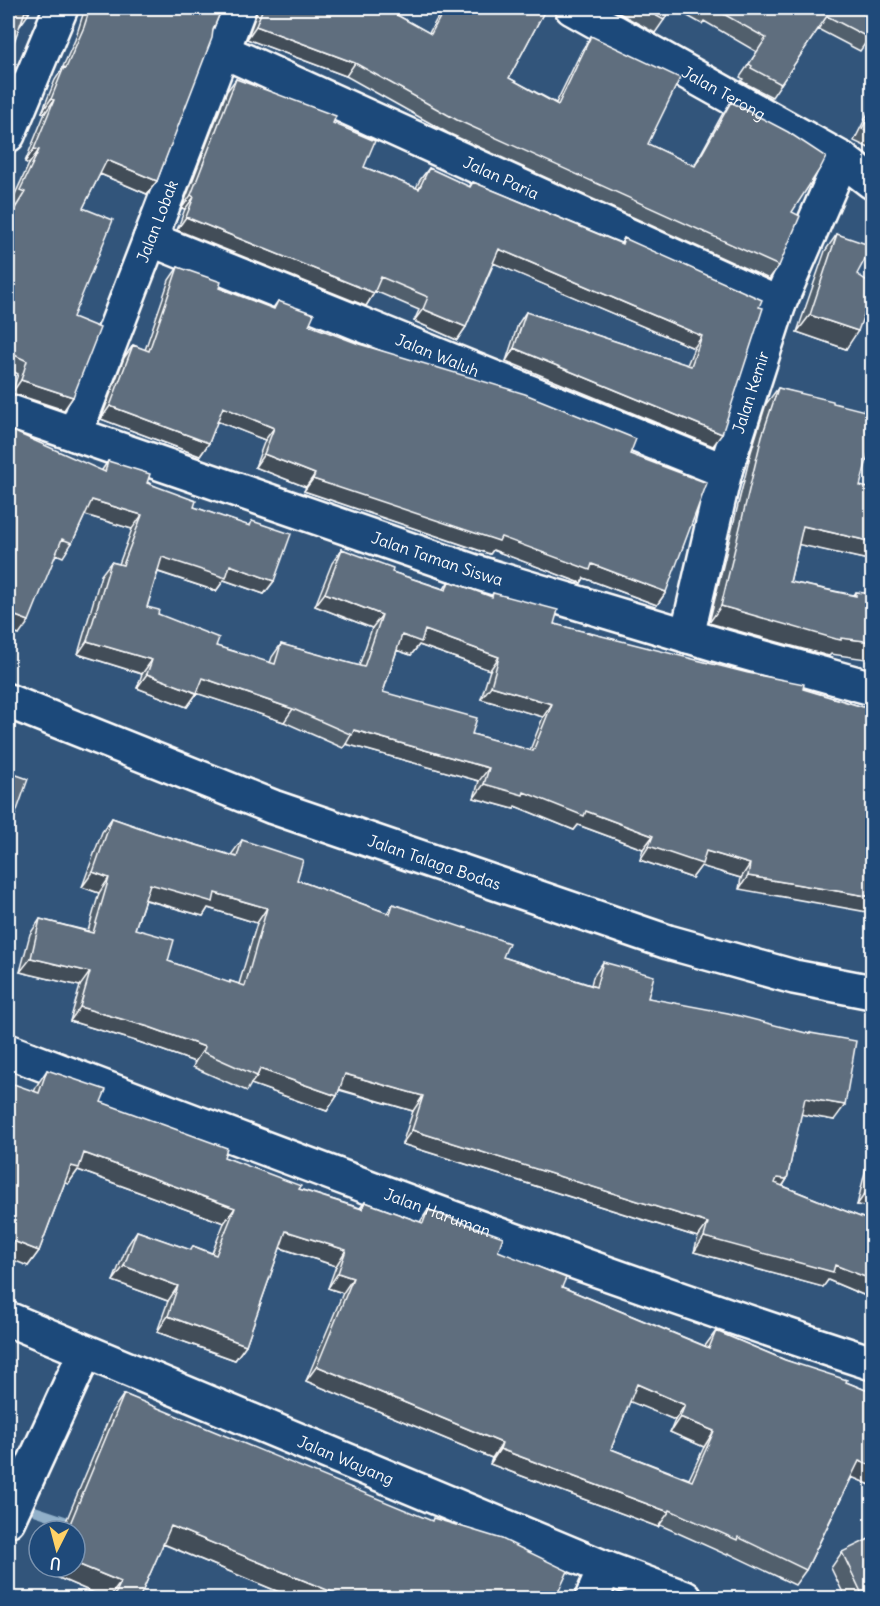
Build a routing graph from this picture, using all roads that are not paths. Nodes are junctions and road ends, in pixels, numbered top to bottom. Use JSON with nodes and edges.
{"nodes":[{"id":1,"x":61,"y":8,"type":"edge"},
{"id":2,"x":239,"y":8,"type":"edge"},
{"id":3,"x":572,"y":8,"type":"edge"},
{"id":4,"x":221,"y":50,"type":"junction"},
{"id":5,"x":8,"y":135,"type":"edge"},
{"id":6,"x":842,"y":159,"type":"junction"},
{"id":7,"x":873,"y":183,"type":"edge"},
{"id":8,"x":150,"y":239,"type":"junction"},
{"id":9,"x":779,"y":304,"type":"junction"},
{"id":10,"x":8,"y":411,"type":"edge"},
{"id":11,"x":75,"y":434,"type":"junction"},
{"id":12,"x":725,"y":471,"type":"junction"},
{"id":13,"x":687,"y":636,"type":"junction"},
{"id":14,"x":873,"y":688,"type":"edge"},
{"id":15,"x":8,"y":701,"type":"edge"},
{"id":16,"x":873,"y":992,"type":"edge"},
{"id":17,"x":8,"y":1051,"type":"edge"},
{"id":18,"x":8,"y":1319,"type":"edge"},
{"id":19,"x":85,"y":1352,"type":"junction"},
{"id":20,"x":873,"y":1363,"type":"edge"},
{"id":21,"x":8,"y":1520,"type":"edge"},
{"id":22,"x":605,"y":1568,"type":"junction"},
{"id":23,"x":592,"y":1599,"type":"edge"},
{"id":24,"x":685,"y":1599,"type":"edge"}],
"edges":[{"from":1,"to":5,"type":"street"},
{"from":2,"to":4,"type":"street","name":"Jalan Lobak"},
{"from":3,"to":6,"type":"street","name":"Jalan Terong"},
{"from":4,"to":8,"type":"street","name":"Jalan Lobak"},
{"from":4,"to":9,"type":"street","name":"Jalan Paria"},
{"from":6,"to":7,"type":"street","name":"Jalan Terong"},
{"from":6,"to":9,"type":"street","name":"Jalan Kemir"},
{"from":8,"to":11,"type":"street","name":"Jalan Lobak"},
{"from":8,"to":12,"type":"street","name":"Jalan Waluh"},
{"from":9,"to":12,"type":"street","name":"Jalan Kemir"},
{"from":10,"to":11,"type":"street","name":"Jalan Taman Siswa"},
{"from":11,"to":13,"type":"street","name":"Jalan Taman Siswa"},
{"from":12,"to":13,"type":"street","name":"Jalan Kemir"},
{"from":13,"to":14,"type":"street","name":"Jalan Taman Siswa"},
{"from":15,"to":16,"type":"street","name":"Jalan Talaga Bodas"},
{"from":17,"to":20,"type":"street","name":"Jalan Haruman"},
{"from":18,"to":19,"type":"street","name":"Jalan Wayang"},
{"from":19,"to":21,"type":"street"},
{"from":19,"to":22,"type":"street","name":"Jalan Wayang"},
{"from":22,"to":23,"type":"street"},
{"from":22,"to":24,"type":"street","name":"Jalan Wayang"}]}
